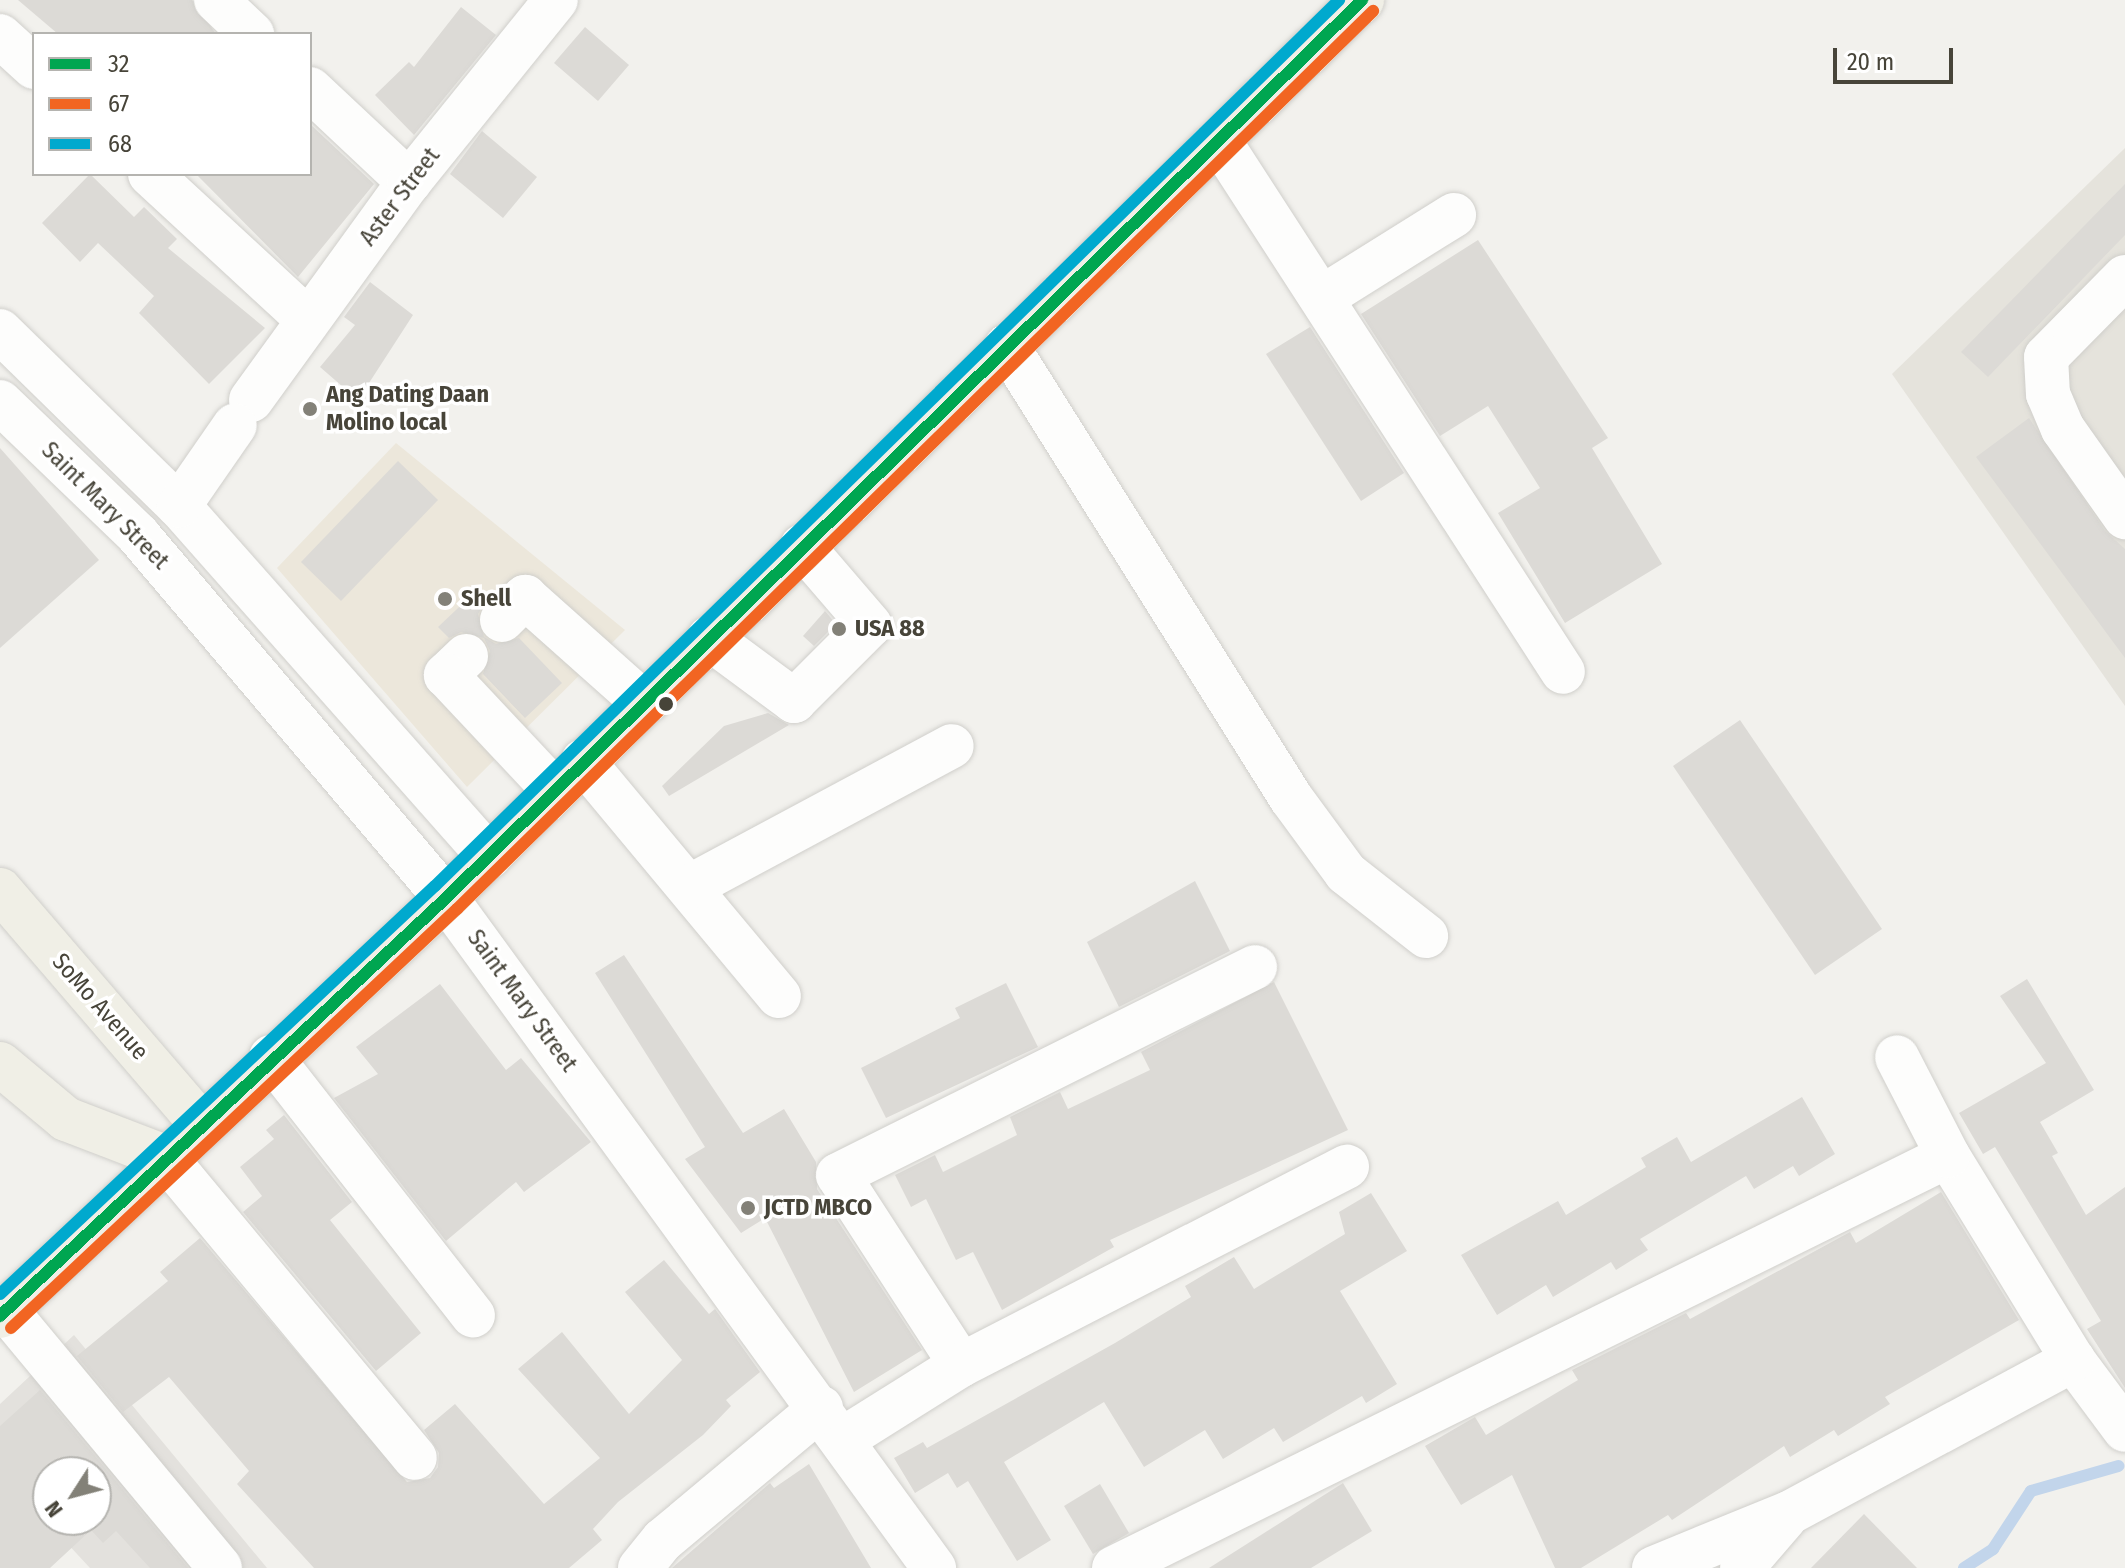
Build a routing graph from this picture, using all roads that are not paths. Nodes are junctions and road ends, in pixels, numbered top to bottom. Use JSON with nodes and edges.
{"nodes":[{"id":1,"x":216,"y":0,"type":"edge"},
{"id":2,"x":1362,"y":0,"type":"edge"},
{"id":3,"x":540,"y":5,"type":"edge"},
{"id":4,"x":250,"y":32,"type":"edge"},
{"id":5,"x":0,"y":36,"type":"edge"},
{"id":6,"x":32,"y":65,"type":"edge"},
{"id":7,"x":312,"y":91,"type":"edge"},
{"id":8,"x":1220,"y":142,"type":"junction"},
{"id":9,"x":152,"y":176,"type":"edge"},
{"id":10,"x":409,"y":182,"type":"junction"},
{"id":11,"x":1454,"y":215,"type":"dead end"},
{"id":12,"x":2125,"y":277,"type":"edge"},
{"id":13,"x":1326,"y":295,"type":"junction"},
{"id":14,"x":308,"y":320,"type":"junction"},
{"id":15,"x":0,"y":331,"type":"edge"},
{"id":16,"x":1007,"y":346,"type":"junction"},
{"id":17,"x":0,"y":402,"type":"edge"},
{"id":18,"x":179,"y":506,"type":"junction"},
{"id":19,"x":2125,"y":516,"type":"edge"},
{"id":20,"x":802,"y":546,"type":"junction"},
{"id":21,"x":502,"y":620,"type":"dead end"},
{"id":22,"x":709,"y":638,"type":"junction"},
{"id":23,"x":466,"y":656,"type":"dead end"},
{"id":24,"x":1563,"y":672,"type":"dead end"},
{"id":25,"x":643,"y":702,"type":"junction"},
{"id":26,"x":952,"y":746,"type":"dead end"},
{"id":27,"x":569,"y":776,"type":"junction"},
{"id":28,"x":489,"y":857,"type":"junction"},
{"id":29,"x":689,"y":887,"type":"junction"},
{"id":30,"x":0,"y":890,"type":"edge"},
{"id":31,"x":446,"y":898,"type":"junction"},
{"id":32,"x":1426,"y":936,"type":"dead end"},
{"id":33,"x":1255,"y":967,"type":"dead end"},
{"id":34,"x":779,"y":996,"type":"dead end"},
{"id":35,"x":271,"y":1057,"type":"junction"},
{"id":36,"x":1897,"y":1057,"type":"dead end"},
{"id":37,"x":0,"y":1064,"type":"edge"},
{"id":38,"x":201,"y":1124,"type":"junction"},
{"id":39,"x":1948,"y":1156,"type":"junction"},
{"id":40,"x":165,"y":1157,"type":"junction"},
{"id":41,"x":1347,"y":1167,"type":"dead end"},
{"id":42,"x":3,"y":1313,"type":"edge"},
{"id":43,"x":473,"y":1316,"type":"dead end"},
{"id":44,"x":2073,"y":1360,"type":"junction"},
{"id":45,"x":961,"y":1365,"type":"junction"},
{"id":46,"x":832,"y":1423,"type":"junction"},
{"id":47,"x":2125,"y":1430,"type":"edge"},
{"id":48,"x":415,"y":1458,"type":"dead end"},
{"id":49,"x":1789,"y":1513,"type":"junction"},
{"id":50,"x":220,"y":1568,"type":"edge"},
{"id":51,"x":640,"y":1568,"type":"edge"},
{"id":52,"x":934,"y":1568,"type":"edge"},
{"id":53,"x":1114,"y":1568,"type":"edge"},
{"id":54,"x":1654,"y":1568,"type":"edge"},
{"id":55,"x":1742,"y":1568,"type":"edge"}],
"edges":[{"from":1,"to":4,"type":"street"},
{"from":2,"to":8,"type":"main road"},
{"from":3,"to":10,"type":"street","name":"Aster Street"},
{"from":5,"to":6,"type":"street"},
{"from":7,"to":10,"type":"street"},
{"from":8,"to":13,"type":"street"},
{"from":8,"to":16,"type":"main road"},
{"from":9,"to":14,"type":"street"},
{"from":10,"to":14,"type":"street","name":"Aster Street"},
{"from":11,"to":13,"type":"street"},
{"from":12,"to":19,"type":"street"},
{"from":13,"to":24,"type":"street"},
{"from":14,"to":18,"type":"street","name":"Aster Street"},
{"from":15,"to":18,"type":"street","name":"Saint Mary Street"},
{"from":16,"to":20,"type":"main road"},
{"from":16,"to":32,"type":"street"},
{"from":17,"to":31,"type":"street","name":"Saint Mary Street"},
{"from":18,"to":28,"type":"street","name":"Saint Mary Street"},
{"from":20,"to":22,"type":"main road"},
{"from":20,"to":22,"type":"street"},
{"from":21,"to":25,"type":"street"},
{"from":22,"to":25,"type":"main road"},
{"from":23,"to":27,"type":"street"},
{"from":25,"to":27,"type":"main road"},
{"from":26,"to":29,"type":"street"},
{"from":27,"to":28,"type":"main road"},
{"from":27,"to":29,"type":"street"},
{"from":28,"to":31,"type":"main road"},
{"from":29,"to":34,"type":"street"},
{"from":30,"to":38,"type":"main road","name":"SoMo Avenue"},
{"from":31,"to":35,"type":"main road"},
{"from":31,"to":46,"type":"street","name":"Saint Mary Street"},
{"from":33,"to":45,"type":"street"},
{"from":35,"to":38,"type":"main road"},
{"from":35,"to":43,"type":"street"},
{"from":36,"to":39,"type":"street"},
{"from":37,"to":40,"type":"main road"},
{"from":38,"to":40,"type":"main road"},
{"from":39,"to":44,"type":"street"},
{"from":39,"to":53,"type":"street"},
{"from":40,"to":42,"type":"main road"},
{"from":40,"to":48,"type":"street"},
{"from":41,"to":45,"type":"street"},
{"from":42,"to":50,"type":"street"},
{"from":44,"to":47,"type":"street"},
{"from":44,"to":49,"type":"street"},
{"from":45,"to":46,"type":"street"},
{"from":46,"to":51,"type":"street"},
{"from":46,"to":52,"type":"street","name":"Saint Mary Street"},
{"from":49,"to":54,"type":"street"},
{"from":49,"to":55,"type":"street"}]}
